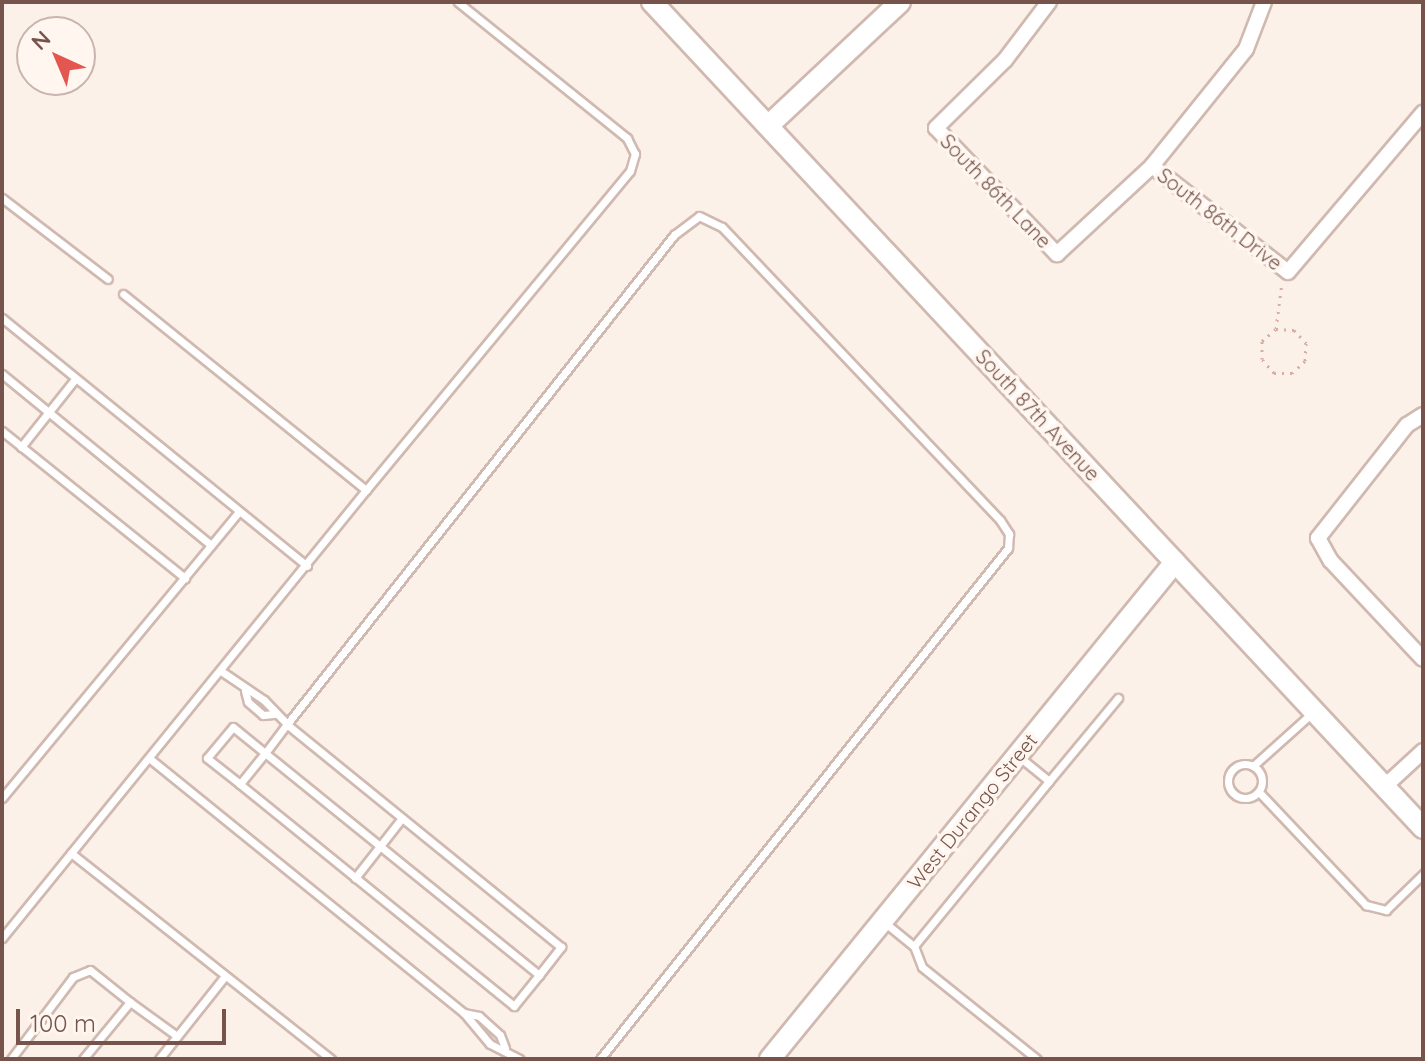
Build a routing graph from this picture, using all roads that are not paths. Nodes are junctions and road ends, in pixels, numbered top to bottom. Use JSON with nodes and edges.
{"nodes":[{"id":1,"x":458,"y":2,"type":"edge"},
{"id":2,"x":652,"y":2,"type":"edge"},
{"id":3,"x":900,"y":2,"type":"edge"},
{"id":4,"x":1049,"y":2,"type":"edge"},
{"id":5,"x":1264,"y":2,"type":"edge"},
{"id":6,"x":1423,"y":113,"type":"edge"},
{"id":7,"x":768,"y":126,"type":"junction"},
{"id":8,"x":1152,"y":166,"type":"junction"},
{"id":9,"x":2,"y":198,"type":"edge"},
{"id":10,"x":108,"y":279,"type":"dead end"},
{"id":11,"x":123,"y":294,"type":"dead end"},
{"id":12,"x":2,"y":318,"type":"edge"},
{"id":13,"x":2,"y":374,"type":"edge"},
{"id":14,"x":75,"y":379,"type":"junction"},
{"id":15,"x":48,"y":412,"type":"junction"},
{"id":16,"x":1423,"y":415,"type":"edge"},
{"id":17,"x":2,"y":431,"type":"edge"},
{"id":18,"x":21,"y":447,"type":"junction"},
{"id":19,"x":366,"y":490,"type":"junction"},
{"id":20,"x":239,"y":512,"type":"junction"},
{"id":21,"x":211,"y":545,"type":"junction"},
{"id":22,"x":1175,"y":562,"type":"junction"},
{"id":23,"x":307,"y":566,"type":"junction"},
{"id":24,"x":185,"y":578,"type":"junction"},
{"id":25,"x":1423,"y":659,"type":"edge"},
{"id":26,"x":221,"y":671,"type":"junction"},
{"id":27,"x":1118,"y":698,"type":"dead end"},
{"id":28,"x":1313,"y":711,"type":"junction"},
{"id":29,"x":287,"y":724,"type":"junction"},
{"id":30,"x":1423,"y":751,"type":"edge"},
{"id":31,"x":265,"y":753,"type":"junction"},
{"id":32,"x":1017,"y":755,"type":"junction"},
{"id":33,"x":149,"y":758,"type":"junction"},
{"id":34,"x":1253,"y":766,"type":"junction"},
{"id":35,"x":1049,"y":781,"type":"junction"},
{"id":36,"x":240,"y":784,"type":"junction"},
{"id":37,"x":1384,"y":787,"type":"junction"},
{"id":38,"x":1259,"y":792,"type":"junction"},
{"id":39,"x":2,"y":798,"type":"edge"},
{"id":40,"x":402,"y":818,"type":"junction"},
{"id":41,"x":1423,"y":828,"type":"edge"},
{"id":42,"x":380,"y":846,"type":"junction"},
{"id":43,"x":71,"y":853,"type":"junction"},
{"id":44,"x":1423,"y":874,"type":"edge"},
{"id":45,"x":355,"y":878,"type":"junction"},
{"id":46,"x":883,"y":921,"type":"junction"},
{"id":47,"x":2,"y":938,"type":"edge"},
{"id":48,"x":914,"y":946,"type":"junction"},
{"id":49,"x":539,"y":975,"type":"junction"},
{"id":50,"x":225,"y":976,"type":"junction"},
{"id":51,"x":130,"y":1002,"type":"junction"},
{"id":52,"x":464,"y":1013,"type":"junction"},
{"id":53,"x":177,"y":1036,"type":"junction"},
{"id":54,"x":505,"y":1048,"type":"junction"},
{"id":55,"x":11,"y":1059,"type":"edge"},
{"id":56,"x":83,"y":1059,"type":"edge"},
{"id":57,"x":159,"y":1059,"type":"edge"},
{"id":58,"x":331,"y":1059,"type":"edge"},
{"id":59,"x":519,"y":1059,"type":"edge"},
{"id":60,"x":600,"y":1059,"type":"edge"},
{"id":61,"x":770,"y":1059,"type":"edge"},
{"id":62,"x":1037,"y":1059,"type":"edge"}],
"edges":[{"from":1,"to":19,"type":"lane"},
{"from":2,"to":7,"type":"street","name":"South 87th Avenue"},
{"from":3,"to":7,"type":"street"},
{"from":4,"to":8,"type":"street","name":"South 86th Lane"},
{"from":5,"to":8,"type":"street"},
{"from":6,"to":8,"type":"street","name":"South 86th Drive"},
{"from":7,"to":22,"type":"street","name":"South 87th Avenue"},
{"from":9,"to":10,"type":"lane"},
{"from":11,"to":19,"type":"lane"},
{"from":12,"to":14,"type":"lane"},
{"from":13,"to":15,"type":"lane"},
{"from":14,"to":15,"type":"lane"},
{"from":14,"to":20,"type":"lane"},
{"from":15,"to":18,"type":"lane"},
{"from":15,"to":21,"type":"lane"},
{"from":16,"to":25,"type":"street"},
{"from":17,"to":18,"type":"lane"},
{"from":18,"to":24,"type":"lane"},
{"from":19,"to":23,"type":"lane"},
{"from":20,"to":21,"type":"lane"},
{"from":20,"to":23,"type":"lane"},
{"from":21,"to":24,"type":"lane"},
{"from":22,"to":28,"type":"street","name":"South 87th Avenue"},
{"from":22,"to":32,"type":"street","name":"West Durango Street"},
{"from":23,"to":26,"type":"lane"},
{"from":24,"to":39,"type":"lane"},
{"from":26,"to":29,"type":"lane"},
{"from":26,"to":33,"type":"lane"},
{"from":27,"to":35,"type":"lane"},
{"from":28,"to":34,"type":"lane"},
{"from":28,"to":37,"type":"street","name":"South 87th Avenue"},
{"from":29,"to":31,"type":"lane"},
{"from":29,"to":40,"type":"lane"},
{"from":29,"to":60,"type":"lane"},
{"from":30,"to":37,"type":"street"},
{"from":31,"to":36,"type":"lane"},
{"from":31,"to":36,"type":"lane"},
{"from":31,"to":42,"type":"lane"},
{"from":32,"to":35,"type":"lane"},
{"from":32,"to":46,"type":"street","name":"West Durango Street"},
{"from":33,"to":43,"type":"lane"},
{"from":33,"to":52,"type":"lane"},
{"from":34,"to":38,"type":"lane"},
{"from":34,"to":38,"type":"lane"},
{"from":35,"to":48,"type":"lane"},
{"from":36,"to":45,"type":"lane"},
{"from":37,"to":41,"type":"street","name":"South 87th Avenue"},
{"from":38,"to":44,"type":"lane"},
{"from":40,"to":42,"type":"lane"},
{"from":40,"to":49,"type":"lane"},
{"from":42,"to":45,"type":"lane"},
{"from":42,"to":49,"type":"lane"},
{"from":43,"to":47,"type":"lane"},
{"from":43,"to":50,"type":"lane"},
{"from":45,"to":49,"type":"lane"},
{"from":46,"to":48,"type":"lane"},
{"from":46,"to":61,"type":"street","name":"West Durango Street"},
{"from":48,"to":62,"type":"lane"},
{"from":50,"to":53,"type":"lane"},
{"from":50,"to":58,"type":"lane"},
{"from":51,"to":53,"type":"lane"},
{"from":51,"to":55,"type":"lane"},
{"from":51,"to":56,"type":"lane"},
{"from":52,"to":54,"type":"lane"},
{"from":52,"to":54,"type":"lane"},
{"from":53,"to":57,"type":"lane"},
{"from":54,"to":59,"type":"lane"}]}
